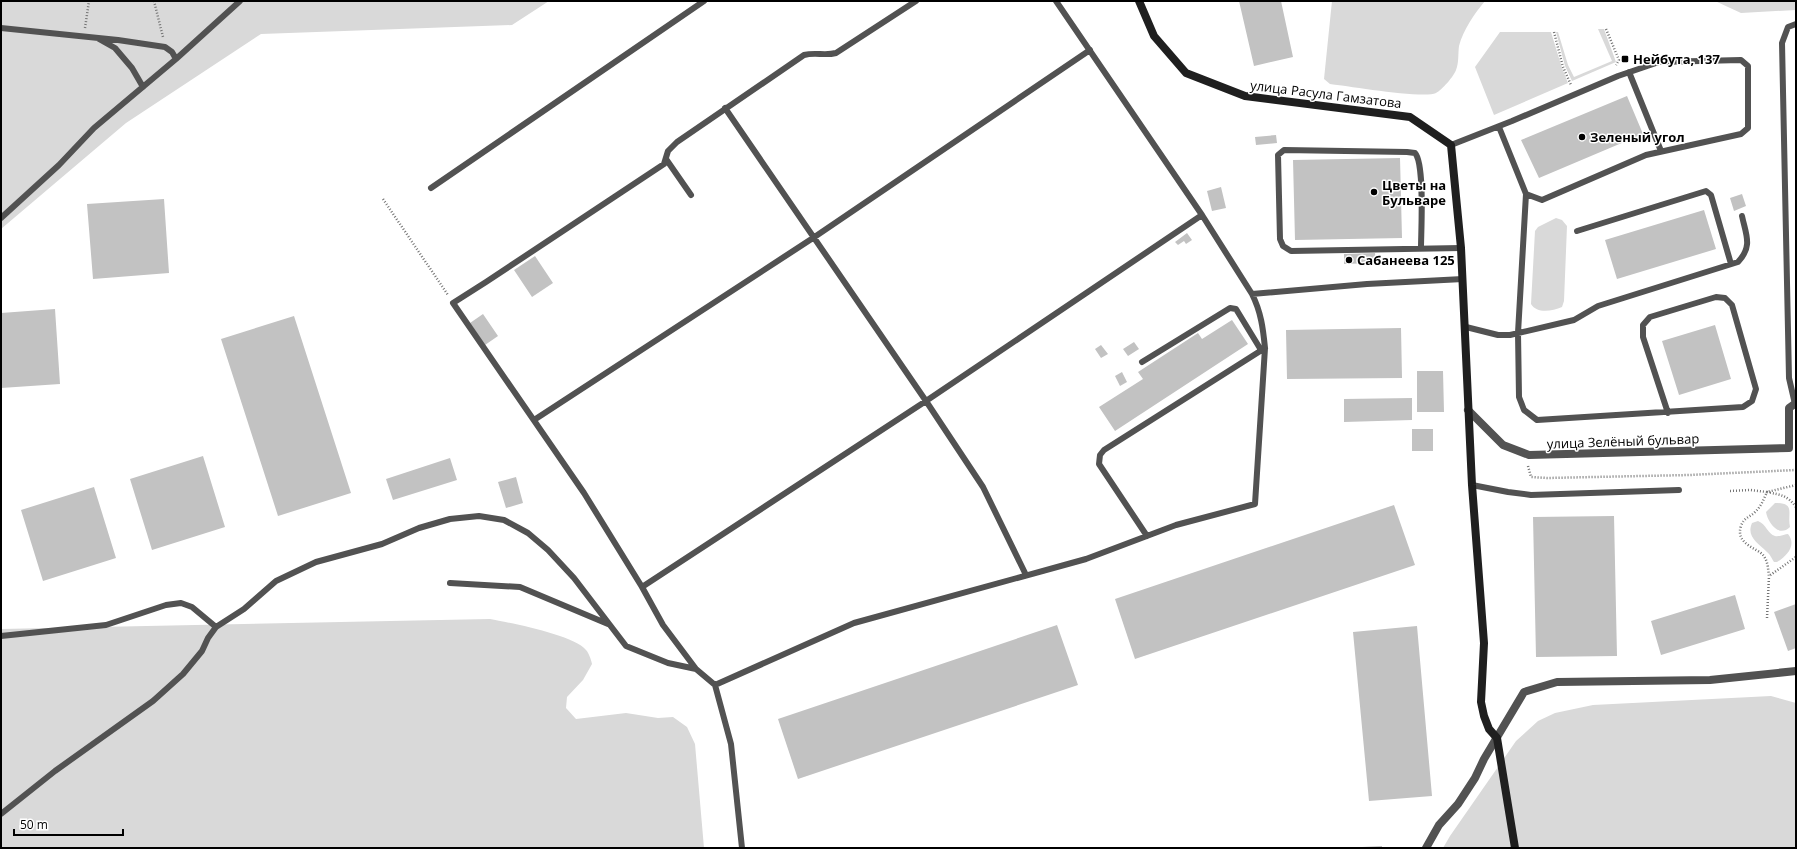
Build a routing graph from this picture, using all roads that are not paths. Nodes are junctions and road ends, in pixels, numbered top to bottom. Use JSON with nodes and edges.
{"nodes":[{"id":1,"x":240,"y":1,"type":"edge"},
{"id":2,"x":704,"y":1,"type":"edge"},
{"id":3,"x":916,"y":1,"type":"edge"},
{"id":4,"x":1056,"y":1,"type":"edge"},
{"id":5,"x":1139,"y":1,"type":"edge"},
{"id":6,"x":1796,"y":24,"type":"edge"},
{"id":7,"x":1,"y":28,"type":"edge"},
{"id":8,"x":98,"y":38,"type":"junction"},
{"id":9,"x":1090,"y":50,"type":"junction"},
{"id":10,"x":176,"y":59,"type":"junction"},
{"id":11,"x":1629,"y":72,"type":"junction"},
{"id":12,"x":143,"y":88,"type":"junction"},
{"id":13,"x":725,"y":108,"type":"junction"},
{"id":14,"x":1498,"y":127,"type":"junction"},
{"id":15,"x":1451,"y":145,"type":"junction"},
{"id":16,"x":1662,"y":151,"type":"junction"},
{"id":17,"x":666,"y":159,"type":"junction"},
{"id":18,"x":431,"y":188,"type":"dead end"},
{"id":19,"x":1526,"y":194,"type":"junction"},
{"id":20,"x":691,"y":195,"type":"dead end"},
{"id":21,"x":1202,"y":215,"type":"junction"},
{"id":22,"x":1742,"y":216,"type":"dead end"},
{"id":23,"x":1,"y":218,"type":"edge"},
{"id":24,"x":1577,"y":231,"type":"dead end"},
{"id":25,"x":813,"y":238,"type":"junction"},
{"id":26,"x":1421,"y":248,"type":"junction"},
{"id":27,"x":1461,"y":248,"type":"junction"},
{"id":28,"x":1731,"y":264,"type":"junction"},
{"id":29,"x":1463,"y":279,"type":"junction"},
{"id":30,"x":1252,"y":294,"type":"junction"},
{"id":31,"x":1466,"y":327,"type":"junction"},
{"id":32,"x":1518,"y":333,"type":"junction"},
{"id":33,"x":1263,"y":349,"type":"junction"},
{"id":34,"x":1142,"y":362,"type":"dead end"},
{"id":35,"x":926,"y":401,"type":"junction"},
{"id":36,"x":1795,"y":404,"type":"edge"},
{"id":37,"x":1468,"y":410,"type":"junction"},
{"id":38,"x":1668,"y":412,"type":"junction"},
{"id":39,"x":534,"y":420,"type":"junction"},
{"id":40,"x":1793,"y":448,"type":"edge"},
{"id":41,"x":1472,"y":485,"type":"junction"},
{"id":42,"x":1679,"y":490,"type":"dead end"},
{"id":43,"x":1148,"y":536,"type":"junction"},
{"id":44,"x":1026,"y":575,"type":"junction"},
{"id":45,"x":450,"y":583,"type":"dead end"},
{"id":46,"x":642,"y":587,"type":"junction"},
{"id":47,"x":609,"y":624,"type":"junction"},
{"id":48,"x":216,"y":626,"type":"junction"},
{"id":49,"x":1,"y":636,"type":"edge"},
{"id":50,"x":696,"y":669,"type":"junction"},
{"id":51,"x":1796,"y":671,"type":"edge"},
{"id":52,"x":714,"y":685,"type":"junction"},
{"id":53,"x":1497,"y":738,"type":"junction"},
{"id":54,"x":1,"y":814,"type":"edge"},
{"id":55,"x":742,"y":848,"type":"edge"},
{"id":56,"x":1426,"y":848,"type":"edge"},
{"id":57,"x":1515,"y":848,"type":"edge"}],
"edges":[{"from":1,"to":10,"type":"lane"},
{"from":2,"to":18,"type":"lane"},
{"from":3,"to":13,"type":"lane"},
{"from":4,"to":9,"type":"lane"},
{"from":5,"to":15,"type":"main road","name":"улица Расула Гамзатова"},
{"from":6,"to":36,"type":"lane"},
{"from":7,"to":8,"type":"lane"},
{"from":8,"to":10,"type":"lane"},
{"from":8,"to":12,"type":"lane"},
{"from":9,"to":21,"type":"lane"},
{"from":9,"to":25,"type":"lane"},
{"from":10,"to":12,"type":"lane"},
{"from":11,"to":14,"type":"lane"},
{"from":11,"to":16,"type":"lane"},
{"from":11,"to":16,"type":"lane"},
{"from":12,"to":23,"type":"lane"},
{"from":13,"to":17,"type":"lane"},
{"from":13,"to":25,"type":"lane"},
{"from":14,"to":15,"type":"lane"},
{"from":14,"to":19,"type":"lane"},
{"from":15,"to":27,"type":"main road"},
{"from":16,"to":19,"type":"lane"},
{"from":17,"to":20,"type":"lane"},
{"from":17,"to":39,"type":"lane"},
{"from":19,"to":32,"type":"lane"},
{"from":21,"to":30,"type":"lane"},
{"from":21,"to":35,"type":"lane"},
{"from":22,"to":28,"type":"lane"},
{"from":24,"to":28,"type":"lane"},
{"from":25,"to":35,"type":"lane"},
{"from":25,"to":39,"type":"lane"},
{"from":26,"to":26,"type":"lane"},
{"from":26,"to":27,"type":"lane"},
{"from":27,"to":29,"type":"main road"},
{"from":28,"to":32,"type":"lane"},
{"from":29,"to":30,"type":"lane"},
{"from":29,"to":31,"type":"main road"},
{"from":30,"to":33,"type":"lane"},
{"from":31,"to":32,"type":"lane"},
{"from":31,"to":37,"type":"main road"},
{"from":32,"to":38,"type":"lane"},
{"from":33,"to":34,"type":"lane"},
{"from":33,"to":43,"type":"lane"},
{"from":33,"to":43,"type":"lane"},
{"from":35,"to":44,"type":"lane"},
{"from":35,"to":46,"type":"lane"},
{"from":36,"to":40,"type":"street"},
{"from":37,"to":40,"type":"street","name":"улица Зелёный бульвар"},
{"from":37,"to":41,"type":"main road"},
{"from":38,"to":38,"type":"lane"},
{"from":39,"to":46,"type":"lane"},
{"from":41,"to":42,"type":"lane"},
{"from":41,"to":53,"type":"main road"},
{"from":43,"to":44,"type":"lane"},
{"from":44,"to":52,"type":"lane"},
{"from":45,"to":47,"type":"lane"},
{"from":46,"to":50,"type":"lane"},
{"from":47,"to":48,"type":"lane"},
{"from":47,"to":50,"type":"lane"},
{"from":48,"to":49,"type":"lane"},
{"from":48,"to":54,"type":"lane"},
{"from":50,"to":52,"type":"lane"},
{"from":51,"to":53,"type":"street"},
{"from":52,"to":55,"type":"lane"},
{"from":53,"to":56,"type":"street"},
{"from":53,"to":57,"type":"main road"}]}
